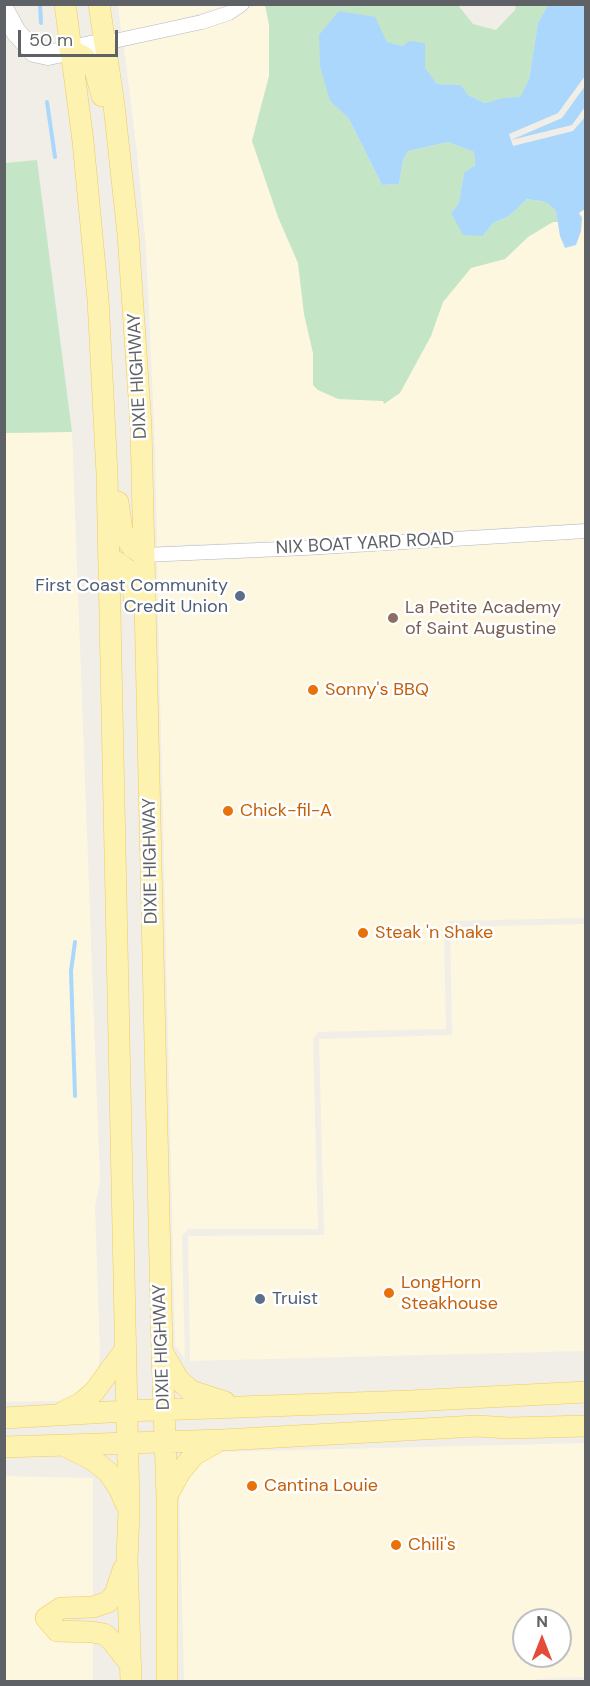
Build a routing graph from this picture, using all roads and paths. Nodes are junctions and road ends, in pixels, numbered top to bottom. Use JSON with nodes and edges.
{"nodes":[{"id":1,"x":65,"y":4,"type":"edge"},
{"id":2,"x":99,"y":4,"type":"edge"},
{"id":3,"x":242,"y":4,"type":"edge"},
{"id":4,"x":4,"y":10,"type":"edge"},
{"id":5,"x":105,"y":43,"type":"junction"},
{"id":6,"x":70,"y":50,"type":"junction"},
{"id":7,"x":101,"y":345,"type":"junction"},
{"id":8,"x":142,"y":466,"type":"junction"},
{"id":9,"x":585,"y":531,"type":"edge"},
{"id":10,"x":144,"y":555,"type":"junction"},
{"id":11,"x":117,"y":562,"type":"junction"},
{"id":12,"x":108,"y":593,"type":"junction"},
{"id":13,"x":150,"y":825,"type":"junction"},
{"id":14,"x":125,"y":1350,"type":"junction"},
{"id":15,"x":162,"y":1350,"type":"junction"},
{"id":16,"x":585,"y":1392,"type":"edge"},
{"id":17,"x":560,"y":1393,"type":"junction"},
{"id":18,"x":243,"y":1407,"type":"junction"},
{"id":19,"x":164,"y":1410,"type":"junction"},
{"id":20,"x":126,"y":1411,"type":"junction"},
{"id":21,"x":50,"y":1415,"type":"junction"},
{"id":22,"x":4,"y":1418,"type":"edge"},
{"id":23,"x":477,"y":1426,"type":"junction"},
{"id":24,"x":585,"y":1426,"type":"edge"},
{"id":25,"x":223,"y":1440,"type":"junction"},
{"id":26,"x":165,"y":1441,"type":"junction"},
{"id":27,"x":127,"y":1442,"type":"junction"},
{"id":28,"x":64,"y":1445,"type":"junction"},
{"id":29,"x":4,"y":1447,"type":"edge"},
{"id":30,"x":167,"y":1497,"type":"junction"},
{"id":31,"x":129,"y":1510,"type":"junction"},
{"id":32,"x":127,"y":1560,"type":"junction"},
{"id":33,"x":131,"y":1673,"type":"edge"},
{"id":34,"x":166,"y":1682,"type":"edge"}],
"edges":[{"from":1,"to":6,"type":"main road","name":"DIXIE HIGHWAY"},
{"from":2,"to":5,"type":"main road","name":"DIXIE HIGHWAY"},
{"from":3,"to":5,"type":"street"},
{"from":4,"to":6,"type":"street"},
{"from":5,"to":6,"type":"street"},
{"from":5,"to":8,"type":"main road","name":"DIXIE HIGHWAY"},
{"from":6,"to":7,"type":"main road","name":"DIXIE HIGHWAY"},
{"from":6,"to":8,"type":"main road"},
{"from":7,"to":10,"type":"main road"},
{"from":7,"to":12,"type":"main road","name":"DIXIE HIGHWAY"},
{"from":8,"to":10,"type":"main road","name":"DIXIE HIGHWAY"},
{"from":9,"to":10,"type":"street","name":"NIX BOAT YARD ROAD"},
{"from":10,"to":11,"type":"main road"},
{"from":10,"to":13,"type":"main road","name":"DIXIE HIGHWAY"},
{"from":11,"to":12,"type":"main road"},
{"from":11,"to":13,"type":"main road"},
{"from":12,"to":14,"type":"main road","name":"DIXIE HIGHWAY"},
{"from":13,"to":15,"type":"main road","name":"DIXIE HIGHWAY"},
{"from":14,"to":20,"type":"main road","name":"DIXIE HIGHWAY"},
{"from":14,"to":21,"type":"main road"},
{"from":15,"to":18,"type":"main road"},
{"from":15,"to":19,"type":"main road","name":"DIXIE HIGHWAY"},
{"from":16,"to":17,"type":"main road"},
{"from":17,"to":18,"type":"main road"},
{"from":17,"to":23,"type":"main road"},
{"from":18,"to":19,"type":"main road"},
{"from":19,"to":20,"type":"main road"},
{"from":19,"to":26,"type":"main road","name":"DIXIE HIGHWAY"},
{"from":20,"to":21,"type":"main road"},
{"from":20,"to":27,"type":"main road","name":"DIXIE HIGHWAY"},
{"from":21,"to":22,"type":"main road"},
{"from":23,"to":24,"type":"main road"},
{"from":23,"to":25,"type":"main road"},
{"from":25,"to":26,"type":"main road"},
{"from":25,"to":30,"type":"main road"},
{"from":26,"to":27,"type":"main road"},
{"from":26,"to":30,"type":"main road","name":"DIXIE HIGHWAY"},
{"from":27,"to":28,"type":"main road"},
{"from":27,"to":31,"type":"main road","name":"DIXIE HIGHWAY"},
{"from":28,"to":29,"type":"main road"},
{"from":28,"to":31,"type":"main road"},
{"from":30,"to":34,"type":"main road","name":"DIXIE HIGHWAY"},
{"from":31,"to":32,"type":"main road","name":"DIXIE HIGHWAY"},
{"from":32,"to":33,"type":"main road","name":"DIXIE HIGHWAY"},
{"from":32,"to":33,"type":"main road"}]}
